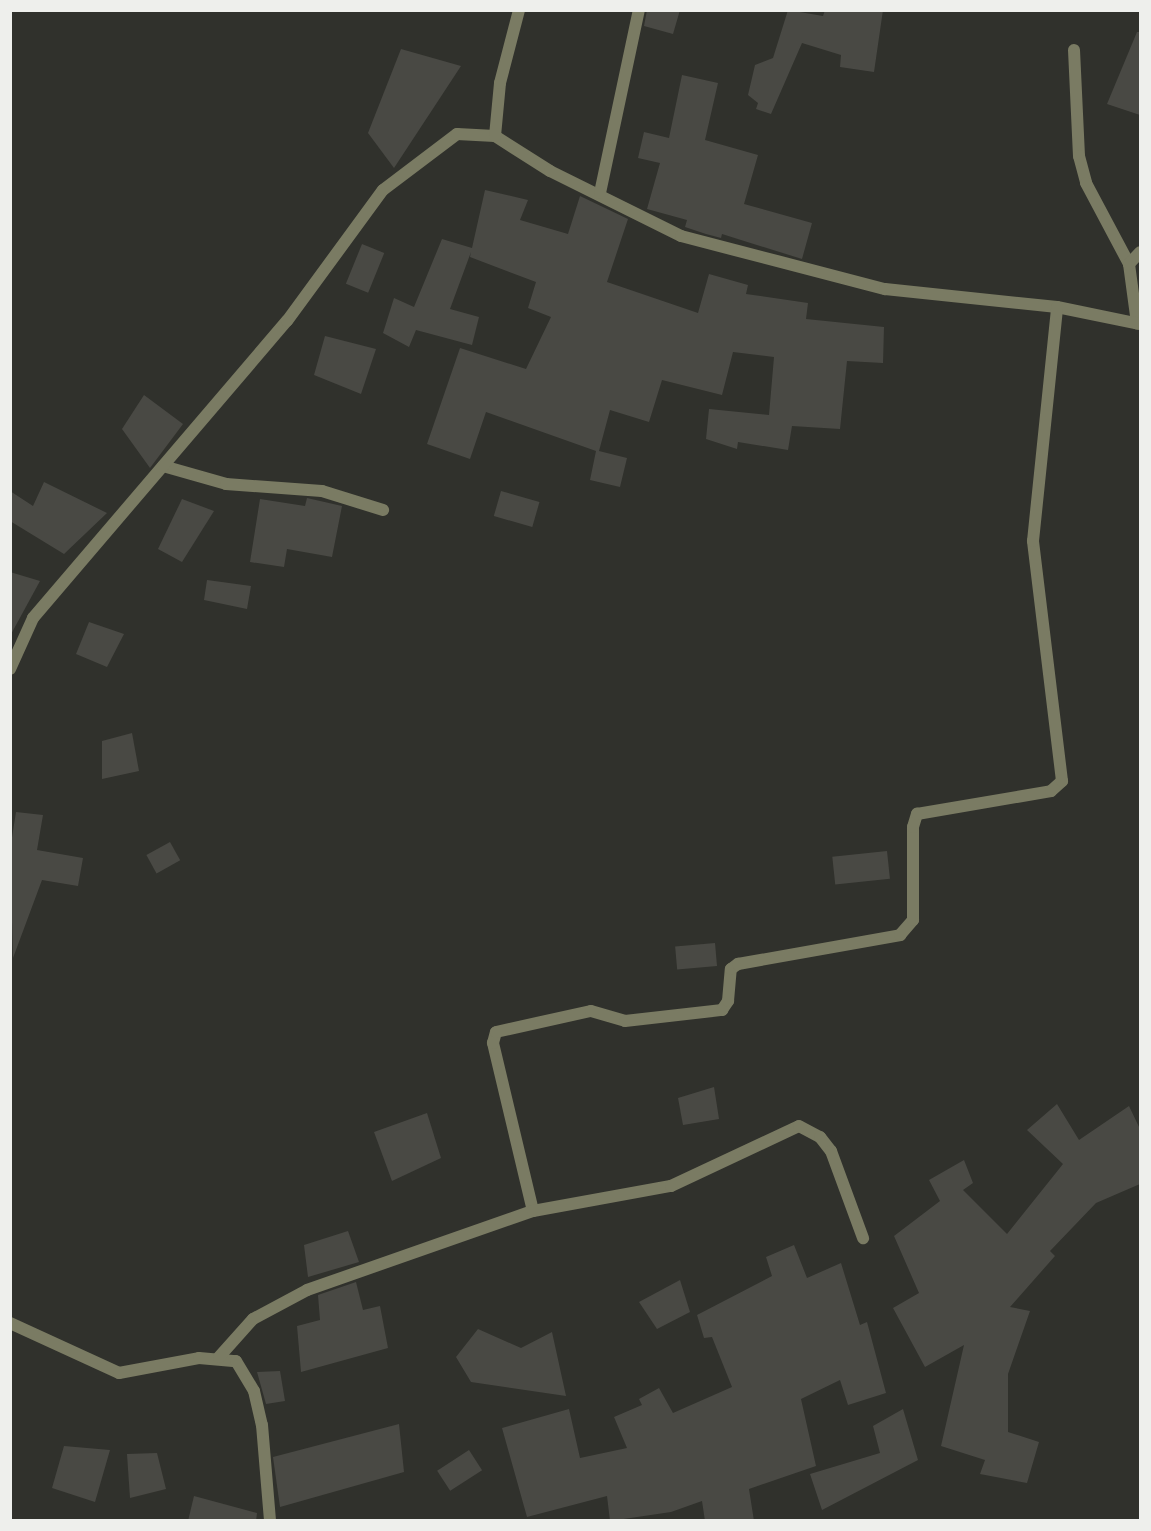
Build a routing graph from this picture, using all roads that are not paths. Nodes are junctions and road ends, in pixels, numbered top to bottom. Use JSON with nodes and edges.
{"nodes":[{"id":1,"x":519,"y":10,"type":"edge"},
{"id":2,"x":639,"y":10,"type":"edge"},
{"id":3,"x":1074,"y":50,"type":"dead end"},
{"id":4,"x":495,"y":136,"type":"junction"},
{"id":5,"x":600,"y":193,"type":"junction"},
{"id":6,"x":1140,"y":252,"type":"edge"},
{"id":7,"x":1129,"y":264,"type":"junction"},
{"id":8,"x":1057,"y":307,"type":"junction"},
{"id":9,"x":1139,"y":324,"type":"edge"},
{"id":10,"x":163,"y":466,"type":"junction"},
{"id":11,"x":383,"y":510,"type":"dead end"},
{"id":12,"x":10,"y":669,"type":"edge"},
{"id":13,"x":534,"y":1211,"type":"junction"},
{"id":14,"x":863,"y":1238,"type":"dead end"},
{"id":15,"x":10,"y":1323,"type":"edge"},
{"id":16,"x":219,"y":1357,"type":"junction"},
{"id":17,"x":270,"y":1521,"type":"edge"}],
"edges":[{"from":1,"to":4,"type":"street"},
{"from":2,"to":5,"type":"street"},
{"from":3,"to":7,"type":"street"},
{"from":4,"to":5,"type":"street"},
{"from":4,"to":10,"type":"street"},
{"from":5,"to":8,"type":"street"},
{"from":6,"to":7,"type":"street"},
{"from":7,"to":9,"type":"street"},
{"from":8,"to":9,"type":"street"},
{"from":8,"to":13,"type":"street"},
{"from":10,"to":11,"type":"street"},
{"from":10,"to":12,"type":"street"},
{"from":13,"to":14,"type":"street"},
{"from":13,"to":16,"type":"street"},
{"from":15,"to":16,"type":"street"},
{"from":16,"to":17,"type":"street"}]}
